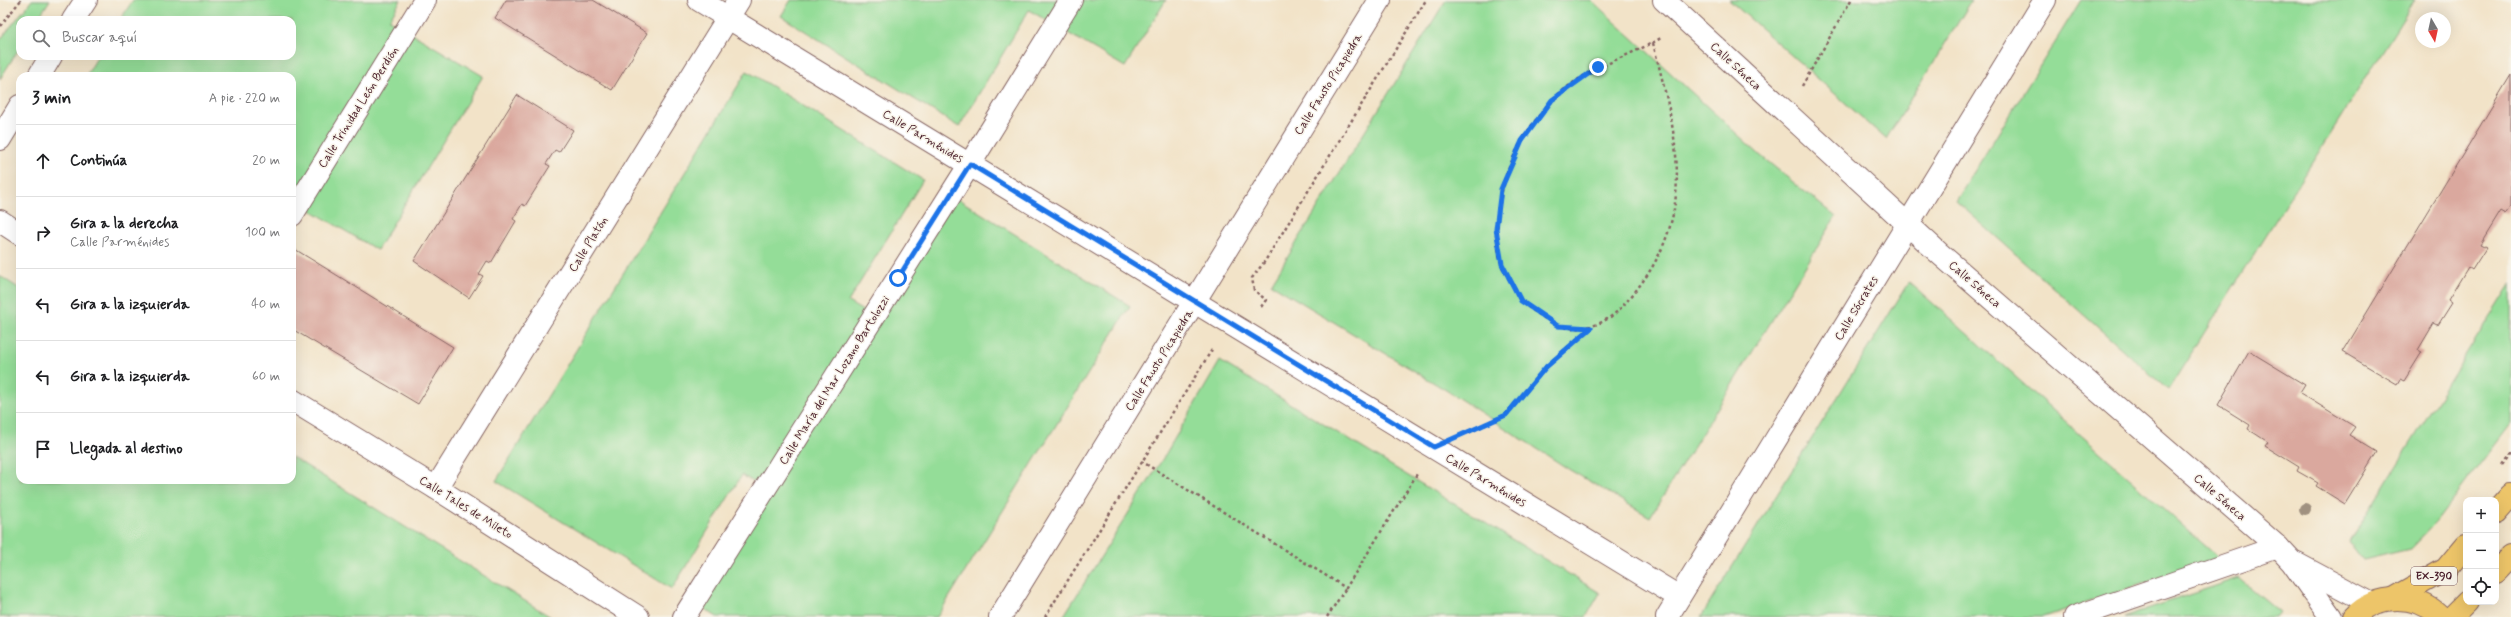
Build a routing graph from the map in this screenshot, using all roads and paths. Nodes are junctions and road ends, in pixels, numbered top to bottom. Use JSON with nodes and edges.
{"nodes":[{"id":1,"x":21,"y":0,"type":"edge"},
{"id":2,"x":86,"y":0,"type":"edge"},
{"id":3,"x":424,"y":0,"type":"edge"},
{"id":4,"x":699,"y":0,"type":"edge"},
{"id":5,"x":1071,"y":0,"type":"edge"},
{"id":6,"x":1380,"y":0,"type":"edge"},
{"id":7,"x":1664,"y":0,"type":"edge"},
{"id":8,"x":1851,"y":0,"type":"edge"},
{"id":9,"x":2045,"y":0,"type":"edge"},
{"id":10,"x":733,"y":9,"type":"edge"},
{"id":11,"x":76,"y":16,"type":"edge"},
{"id":12,"x":1688,"y":22,"type":"junction"},
{"id":13,"x":0,"y":26,"type":"edge"},
{"id":14,"x":1653,"y":43,"type":"junction"},
{"id":15,"x":49,"y":60,"type":"edge"},
{"id":16,"x":41,"y":72,"type":"edge"},
{"id":17,"x":16,"y":113,"type":"edge"},
{"id":18,"x":1787,"y":113,"type":"junction"},
{"id":19,"x":0,"y":139,"type":"edge"},
{"id":20,"x":970,"y":164,"type":"junction"},
{"id":21,"x":296,"y":208,"type":"edge"},
{"id":22,"x":1,"y":222,"type":"edge"},
{"id":23,"x":1908,"y":224,"type":"junction"},
{"id":24,"x":16,"y":231,"type":"edge"},
{"id":25,"x":1195,"y":301,"type":"junction"},
{"id":26,"x":1591,"y":328,"type":"junction"},
{"id":27,"x":296,"y":402,"type":"edge"},
{"id":28,"x":1434,"y":447,"type":"junction"},
{"id":29,"x":1141,"y":461,"type":"dead end"},
{"id":30,"x":436,"y":488,"type":"junction"},
{"id":31,"x":2511,"y":495,"type":"edge"},
{"id":32,"x":2499,"y":509,"type":"edge"},
{"id":33,"x":2463,"y":549,"type":"edge"},
{"id":34,"x":2285,"y":554,"type":"junction"},
{"id":35,"x":2511,"y":556,"type":"edge"},
{"id":36,"x":2499,"y":569,"type":"edge"},
{"id":37,"x":1346,"y":588,"type":"junction"},
{"id":38,"x":1679,"y":597,"type":"junction"},
{"id":39,"x":2395,"y":598,"type":"junction"},
{"id":40,"x":2372,"y":604,"type":"junction"},
{"id":41,"x":2464,"y":605,"type":"edge"},
{"id":42,"x":638,"y":617,"type":"edge"},
{"id":43,"x":684,"y":617,"type":"edge"},
{"id":44,"x":1000,"y":617,"type":"edge"},
{"id":45,"x":1327,"y":617,"type":"edge"},
{"id":46,"x":1667,"y":617,"type":"edge"},
{"id":47,"x":2075,"y":617,"type":"edge"},
{"id":48,"x":2332,"y":617,"type":"edge"},
{"id":49,"x":2354,"y":617,"type":"edge"},
{"id":50,"x":2440,"y":617,"type":"edge"},
{"id":51,"x":2452,"y":617,"type":"edge"}],
"edges":[{"from":1,"to":13,"type":"path"},
{"from":2,"to":11,"type":"street"},
{"from":3,"to":21,"type":"street","name":"Calle Trinidad León Berdión"},
{"from":4,"to":10,"type":"street","name":"Calle Parménides"},
{"from":5,"to":20,"type":"street","name":"Calle María del Mar Lozano Bartolozzi"},
{"from":6,"to":25,"type":"street","name":"Calle Fausto Picapiedra"},
{"from":7,"to":12,"type":"street","name":"Calle Séneca"},
{"from":8,"to":18,"type":"path"},
{"from":9,"to":23,"type":"street","name":"Calle Sócrates"},
{"from":10,"to":20,"type":"street","name":"Calle Parménides"},
{"from":10,"to":30,"type":"street","name":"Calle Platón"},
{"from":12,"to":14,"type":"path"},
{"from":12,"to":18,"type":"street","name":"Calle Séneca"},
{"from":14,"to":26,"type":"path"},
{"from":14,"to":26,"type":"path"},
{"from":15,"to":16,"type":"street"},
{"from":17,"to":19,"type":"street"},
{"from":18,"to":23,"type":"street","name":"Calle Séneca"},
{"from":20,"to":25,"type":"street","name":"Calle Parménides"},
{"from":20,"to":43,"type":"street","name":"Calle María del Mar Lozano Bartolozzi"},
{"from":22,"to":24,"type":"street"},
{"from":23,"to":34,"type":"street","name":"Calle Séneca"},
{"from":23,"to":38,"type":"street","name":"Calle Sócrates"},
{"from":25,"to":28,"type":"street","name":"Calle Parménides"},
{"from":25,"to":44,"type":"street","name":"Calle Fausto Picapiedra"},
{"from":26,"to":28,"type":"path"},
{"from":27,"to":30,"type":"street","name":"Calle Tales de Mileto"},
{"from":28,"to":37,"type":"path"},
{"from":28,"to":38,"type":"street","name":"Calle Parménides"},
{"from":29,"to":37,"type":"path"},
{"from":30,"to":42,"type":"street","name":"Calle Tales de Mileto"},
{"from":31,"to":32,"type":"main road"},
{"from":33,"to":39,"type":"main road","number":"EX-390"},
{"from":34,"to":40,"type":"street","name":"Calle Séneca"},
{"from":34,"to":47,"type":"street"},
{"from":34,"to":48,"type":"street","name":"Calle Séneca"},
{"from":35,"to":36,"type":"main road"},
{"from":37,"to":45,"type":"path"},
{"from":38,"to":46,"type":"street","name":"Calle Sócrates"},
{"from":39,"to":40,"type":"main road","number":"EX-390"},
{"from":39,"to":50,"type":"main road","number":"EX-390"},
{"from":40,"to":49,"type":"main road","number":"EX-390"},
{"from":41,"to":51,"type":"main road"}]}
